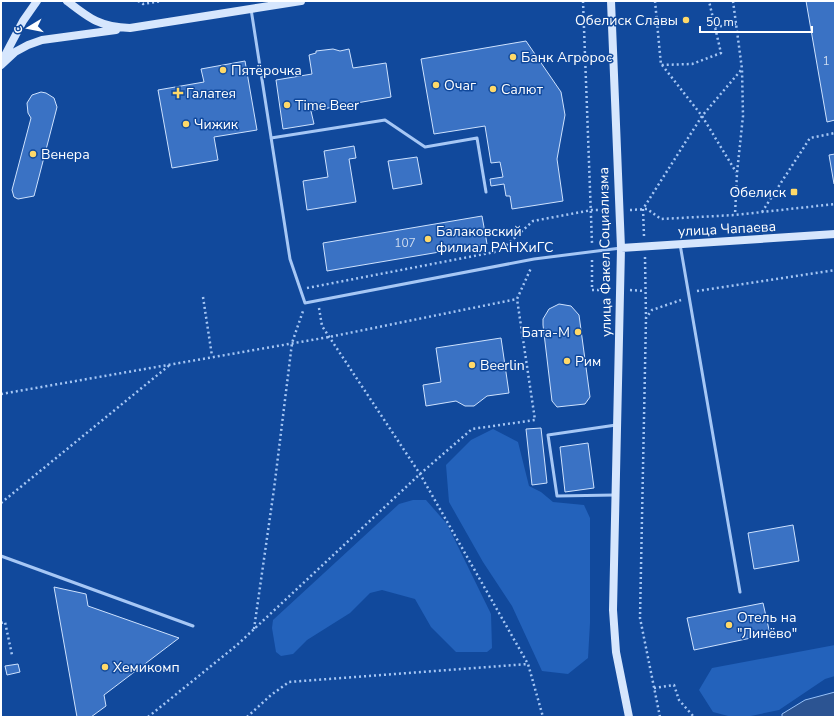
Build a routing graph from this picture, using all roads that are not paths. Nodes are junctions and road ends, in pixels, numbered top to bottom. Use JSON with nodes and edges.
{"nodes":[{"id":1,"x":37,"y":1,"type":"edge"},
{"id":2,"x":67,"y":1,"type":"edge"},
{"id":3,"x":301,"y":1,"type":"edge"},
{"id":4,"x":611,"y":1,"type":"edge"},
{"id":5,"x":251,"y":9,"type":"junction"},
{"id":6,"x":130,"y":28,"type":"junction"},
{"id":7,"x":1,"y":64,"type":"edge"},
{"id":8,"x":271,"y":138,"type":"junction"},
{"id":9,"x":486,"y":192,"type":"dead end"},
{"id":10,"x":835,"y":234,"type":"edge"},
{"id":11,"x":680,"y":244,"type":"junction"},
{"id":12,"x":621,"y":248,"type":"junction"},
{"id":13,"x":618,"y":424,"type":"junction"},
{"id":14,"x":617,"y":495,"type":"junction"},
{"id":15,"x":1,"y":556,"type":"edge"},
{"id":16,"x":740,"y":592,"type":"dead end"},
{"id":17,"x":193,"y":626,"type":"dead end"},
{"id":18,"x":629,"y":717,"type":"edge"}],
"edges":[{"from":1,"to":7,"type":"main road"},
{"from":2,"to":6,"type":"main road"},
{"from":3,"to":5,"type":"main road"},
{"from":4,"to":12,"type":"main road","name":"улица Факел Социализма"},
{"from":5,"to":6,"type":"main road"},
{"from":5,"to":8,"type":"lane"},
{"from":6,"to":7,"type":"main road"},
{"from":8,"to":9,"type":"lane"},
{"from":8,"to":12,"type":"lane"},
{"from":10,"to":11,"type":"main road","name":"улица Чапаева"},
{"from":11,"to":12,"type":"main road","name":"улица Чапаева"},
{"from":11,"to":16,"type":"lane"},
{"from":12,"to":13,"type":"main road","name":"улица Факел Социализма"},
{"from":13,"to":14,"type":"main road","name":"улица Факел Социализма"},
{"from":13,"to":14,"type":"lane"},
{"from":14,"to":18,"type":"main road","name":"улица Факел Социализма"},
{"from":15,"to":17,"type":"lane"}]}
